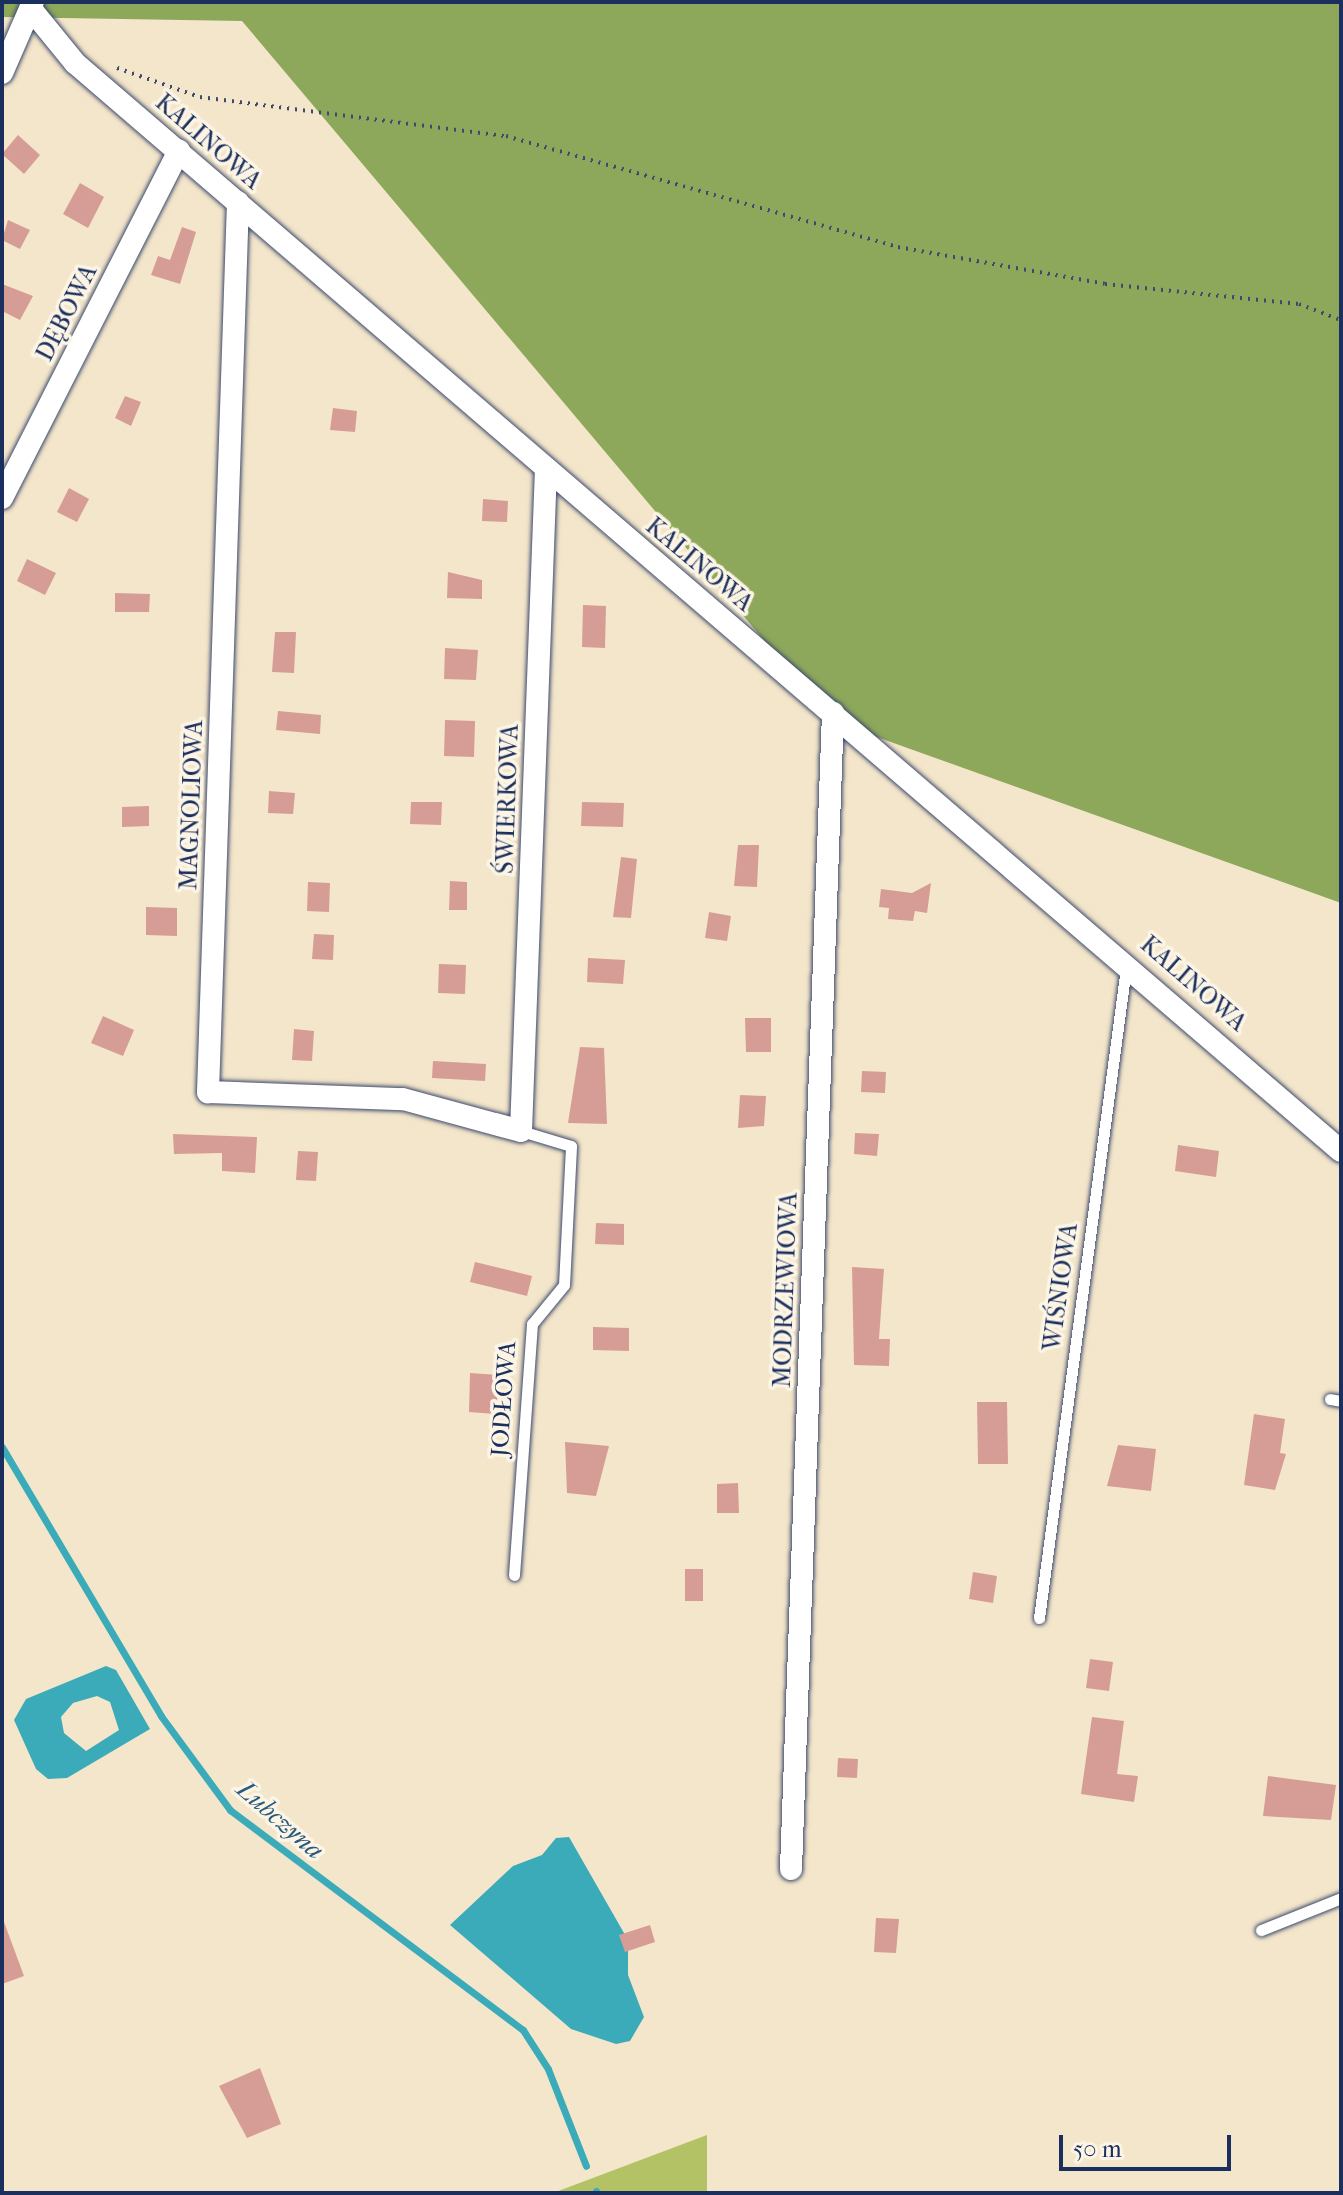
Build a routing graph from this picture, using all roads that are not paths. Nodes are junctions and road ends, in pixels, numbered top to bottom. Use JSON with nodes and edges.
{"nodes":[{"id":1,"x":32,"y":6,"type":"edge"},
{"id":2,"x":2,"y":73,"type":"edge"},
{"id":3,"x":179,"y":151,"type":"junction"},
{"id":4,"x":238,"y":202,"type":"junction"},
{"id":5,"x":546,"y":469,"type":"junction"},
{"id":6,"x":2,"y":498,"type":"edge"},
{"id":7,"x":833,"y":713,"type":"junction"},
{"id":8,"x":1127,"y":962,"type":"junction"},
{"id":9,"x":521,"y":1131,"type":"junction"},
{"id":10,"x":1341,"y":1151,"type":"edge"},
{"id":11,"x":514,"y":1575,"type":"dead end"},
{"id":12,"x":1039,"y":1618,"type":"dead end"},
{"id":13,"x":791,"y":1869,"type":"dead end"},
{"id":14,"x":1341,"y":1898,"type":"edge"},
{"id":15,"x":1261,"y":1930,"type":"dead end"}],
"edges":[{"from":1,"to":2,"type":"street"},
{"from":1,"to":3,"type":"street","name":"KALINOWA"},
{"from":3,"to":4,"type":"street","name":"KALINOWA"},
{"from":3,"to":6,"type":"street","name":"DĘBOWA"},
{"from":4,"to":5,"type":"street","name":"KALINOWA"},
{"from":4,"to":9,"type":"street","name":"MAGNOLIOWA"},
{"from":5,"to":7,"type":"street","name":"KALINOWA"},
{"from":5,"to":9,"type":"street","name":"ŚWIERKOWA"},
{"from":7,"to":8,"type":"street","name":"KALINOWA"},
{"from":7,"to":13,"type":"street","name":"MODRZEWIOWA"},
{"from":8,"to":10,"type":"street","name":"KALINOWA"},
{"from":8,"to":12,"type":"lane","name":"WIŚNIOWA"},
{"from":9,"to":11,"type":"lane","name":"JODŁOWA"},
{"from":14,"to":15,"type":"lane"}]}
